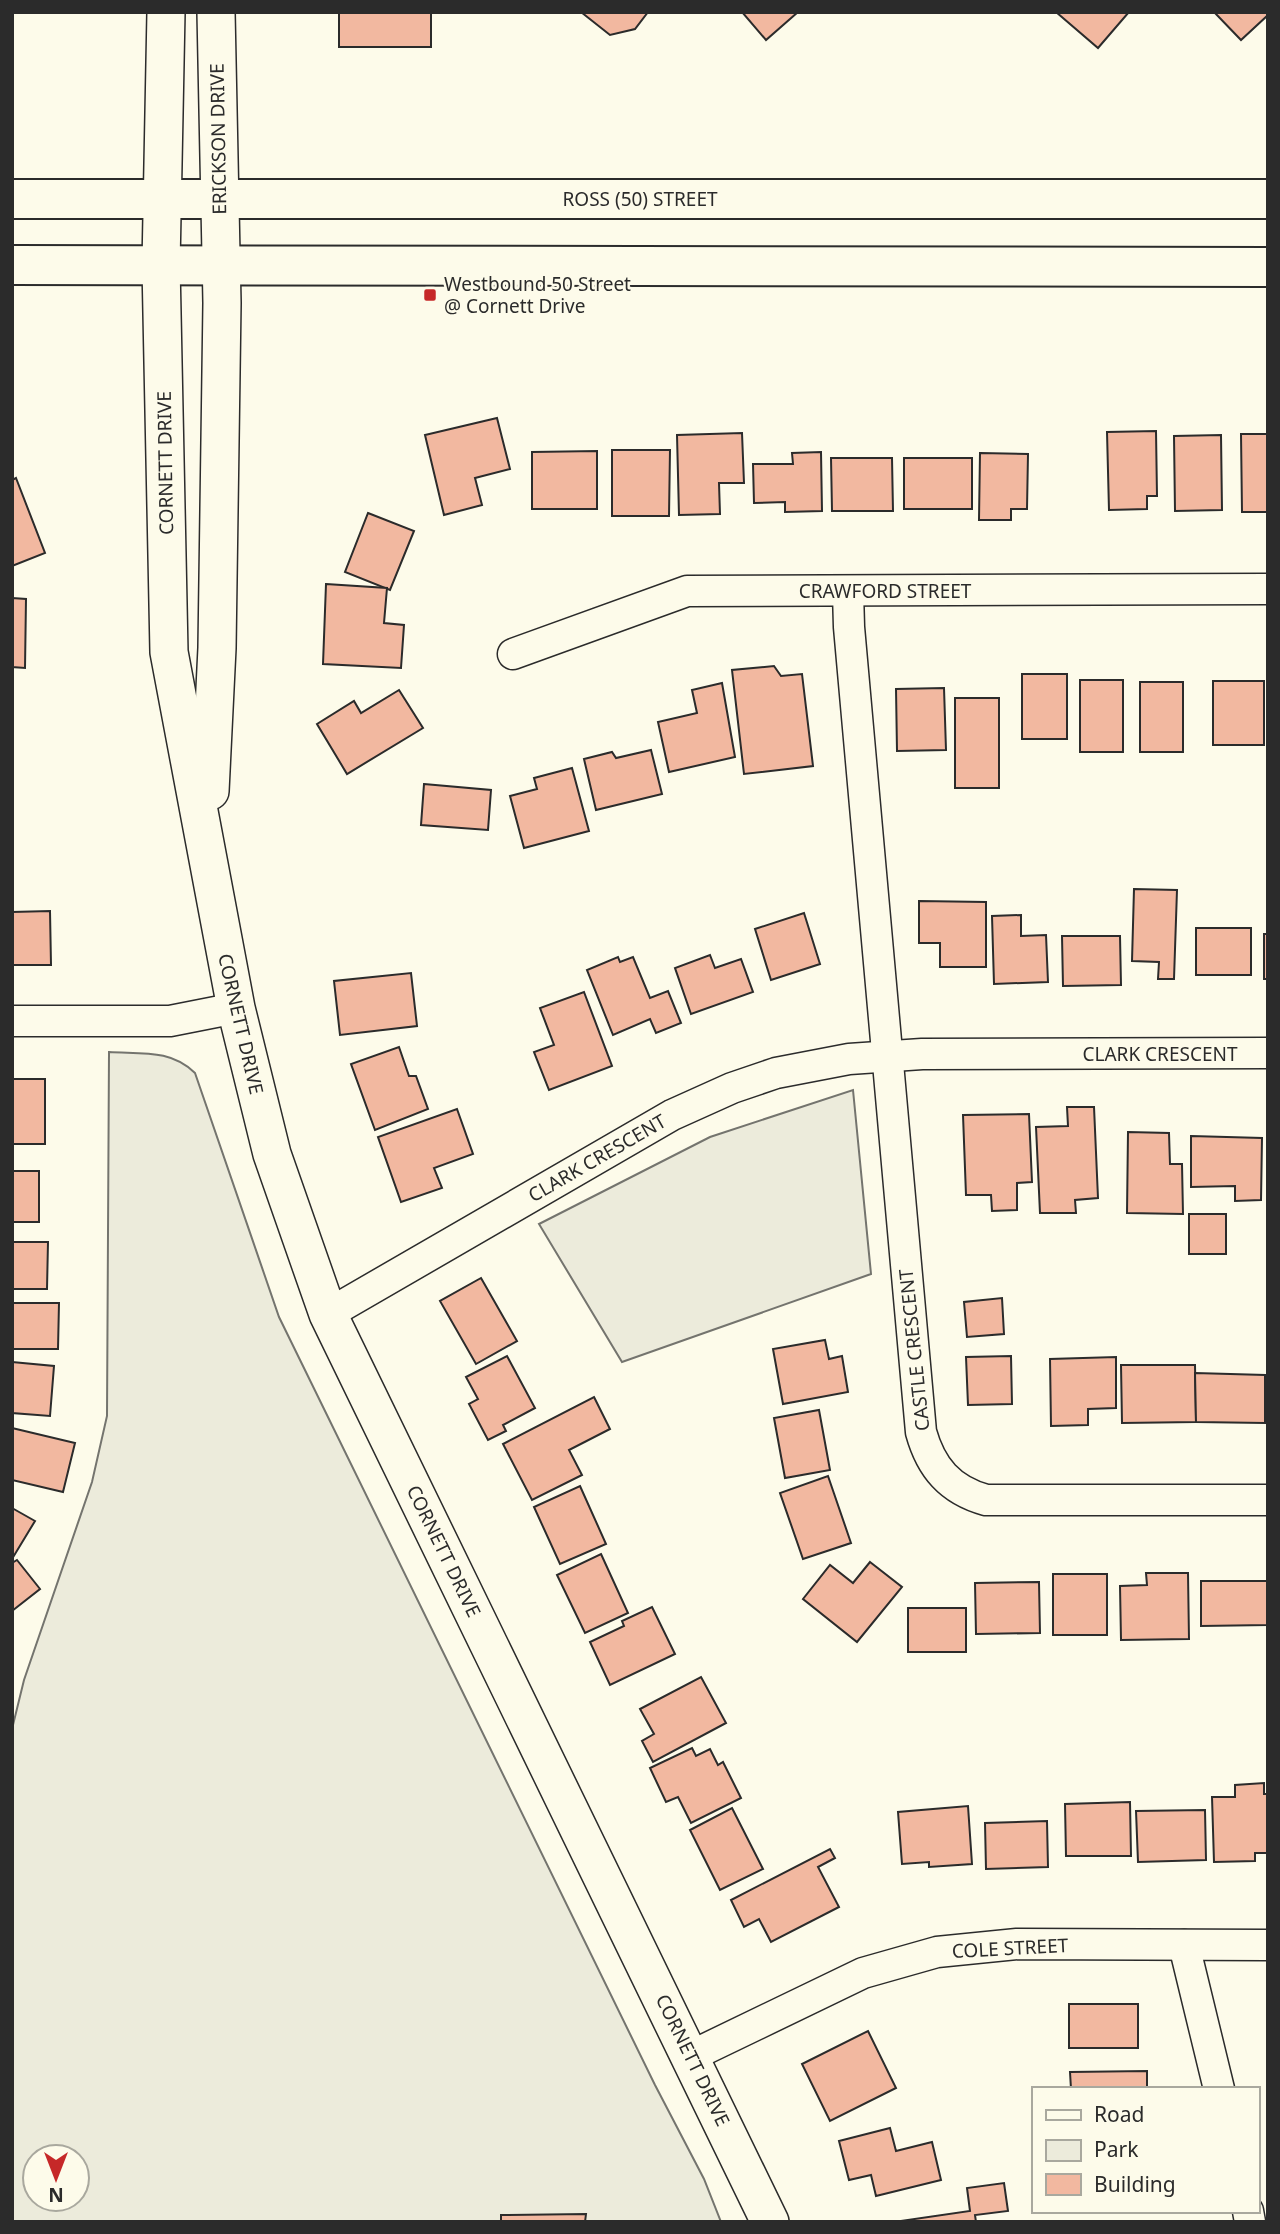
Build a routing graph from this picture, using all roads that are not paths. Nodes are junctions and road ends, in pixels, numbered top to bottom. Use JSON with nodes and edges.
{"nodes":[{"id":1,"x":166,"y":12,"type":"edge"},
{"id":2,"x":216,"y":12,"type":"edge"},
{"id":3,"x":12,"y":199,"type":"edge"},
{"id":4,"x":163,"y":199,"type":"junction"},
{"id":5,"x":220,"y":199,"type":"junction"},
{"id":6,"x":1268,"y":199,"type":"edge"},
{"id":7,"x":12,"y":265,"type":"edge"},
{"id":8,"x":161,"y":265,"type":"junction"},
{"id":9,"x":221,"y":265,"type":"junction"},
{"id":10,"x":1268,"y":267,"type":"edge"},
{"id":11,"x":1268,"y":589,"type":"edge"},
{"id":12,"x":848,"y":592,"type":"junction"},
{"id":13,"x":513,"y":654,"type":"dead end"},
{"id":14,"x":208,"y":848,"type":"junction"},
{"id":15,"x":236,"y":1009,"type":"junction"},
{"id":16,"x":12,"y":1021,"type":"edge"},
{"id":17,"x":1268,"y":1054,"type":"edge"},
{"id":18,"x":885,"y":1056,"type":"junction"},
{"id":19,"x":328,"y":1314,"type":"junction"},
{"id":20,"x":1268,"y":1500,"type":"edge"},
{"id":21,"x":1184,"y":1945,"type":"junction"},
{"id":22,"x":1268,"y":1945,"type":"edge"},
{"id":23,"x":691,"y":2056,"type":"junction"},
{"id":24,"x":1219,"y":2087,"type":"edge"},
{"id":25,"x":770,"y":2222,"type":"edge"}],
"edges":[{"from":1,"to":4,"type":"street"},
{"from":2,"to":5,"type":"street","name":"ERICKSON DRIVE"},
{"from":3,"to":4,"type":"main road","name":"ROSS (50) STREET"},
{"from":4,"to":5,"type":"main road","name":"ROSS (50) STREET"},
{"from":4,"to":8,"type":"street","name":"CORNETT DRIVE"},
{"from":5,"to":6,"type":"main road","name":"ROSS (50) STREET"},
{"from":5,"to":9,"type":"street","name":"ERICKSON DRIVE"},
{"from":7,"to":8,"type":"main road"},
{"from":8,"to":9,"type":"main road"},
{"from":8,"to":14,"type":"street","name":"CORNETT DRIVE"},
{"from":9,"to":10,"type":"main road"},
{"from":9,"to":14,"type":"street","name":"CORNETT DRIVE"},
{"from":11,"to":12,"type":"street","name":"CRAWFORD STREET"},
{"from":12,"to":13,"type":"street","name":"CRAWFORD STREET"},
{"from":12,"to":18,"type":"street"},
{"from":14,"to":15,"type":"street","name":"CORNETT DRIVE"},
{"from":15,"to":16,"type":"street"},
{"from":15,"to":19,"type":"street","name":"CORNETT DRIVE"},
{"from":17,"to":18,"type":"street","name":"CLARK CRESCENT"},
{"from":18,"to":19,"type":"street","name":"CLARK CRESCENT"},
{"from":18,"to":20,"type":"street","name":"CASTLE CRESCENT"},
{"from":19,"to":23,"type":"street","name":"CORNETT DRIVE"},
{"from":21,"to":22,"type":"street","name":"COLE STREET"},
{"from":21,"to":23,"type":"street","name":"COLE STREET"},
{"from":21,"to":24,"type":"street"},
{"from":23,"to":25,"type":"street","name":"CORNETT DRIVE"}]}
